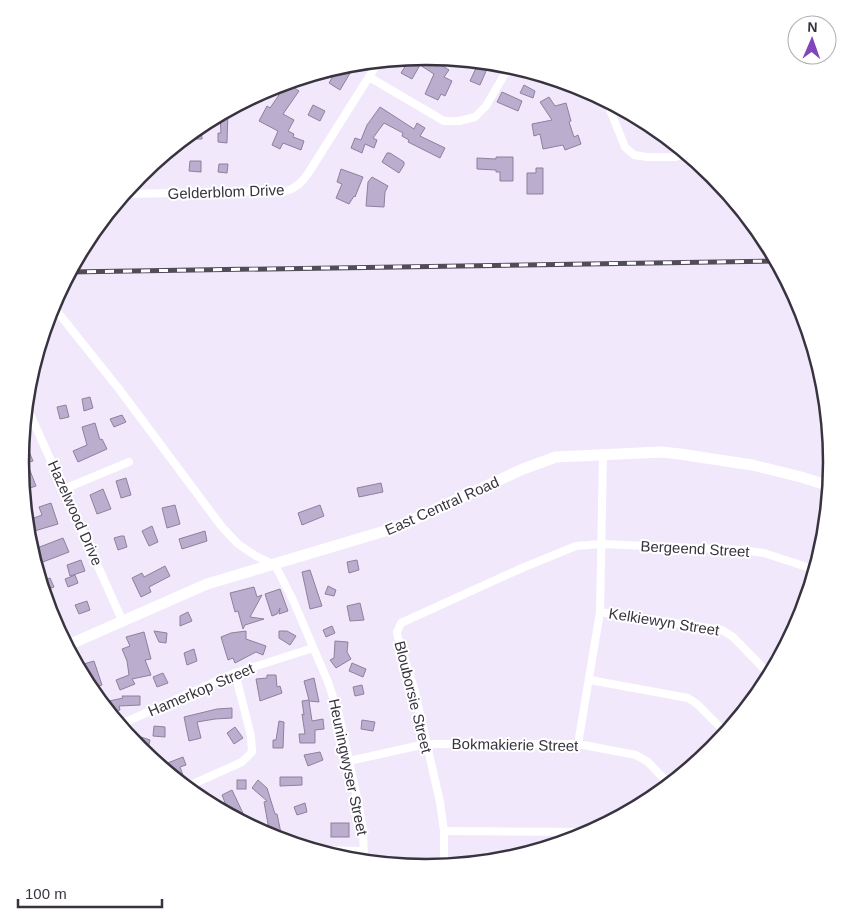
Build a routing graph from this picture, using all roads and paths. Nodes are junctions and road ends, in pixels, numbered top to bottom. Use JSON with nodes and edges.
{"nodes":[{"id":1,"x":375,"y":68,"type":"edge"},
{"id":2,"x":506,"y":73,"type":"edge"},
{"id":3,"x":369,"y":77,"type":"junction"},
{"id":4,"x":610,"y":110,"type":"edge"},
{"id":5,"x":679,"y":156,"type":"edge"},
{"id":6,"x":133,"y":194,"type":"edge"},
{"id":7,"x":58,"y":312,"type":"edge"},
{"id":8,"x":31,"y":418,"type":"edge"},
{"id":9,"x":603,"y":454,"type":"junction"},
{"id":10,"x":129,"y":462,"type":"dead end"},
{"id":11,"x":822,"y":483,"type":"edge"},
{"id":12,"x":64,"y":488,"type":"junction"},
{"id":13,"x":601,"y":544,"type":"junction"},
{"id":14,"x":274,"y":565,"type":"junction"},
{"id":15,"x":809,"y":568,"type":"edge"},
{"id":16,"x":600,"y":612,"type":"junction"},
{"id":17,"x":122,"y":620,"type":"junction"},
{"id":18,"x":73,"y":643,"type":"edge"},
{"id":19,"x":313,"y":648,"type":"junction"},
{"id":20,"x":765,"y":670,"type":"edge"},
{"id":21,"x":236,"y":672,"type":"junction"},
{"id":22,"x":590,"y":680,"type":"junction"},
{"id":23,"x":125,"y":722,"type":"edge"},
{"id":24,"x":721,"y":728,"type":"edge"},
{"id":25,"x":426,"y":744,"type":"junction"},
{"id":26,"x":578,"y":744,"type":"junction"},
{"id":27,"x":349,"y":761,"type":"junction"},
{"id":28,"x":665,"y":779,"type":"edge"},
{"id":29,"x":194,"y":784,"type":"edge"},
{"id":30,"x":444,"y":831,"type":"junction"},
{"id":31,"x":570,"y":832,"type":"edge"},
{"id":32,"x":343,"y":851,"type":"edge"},
{"id":33,"x":364,"y":851,"type":"junction"},
{"id":34,"x":364,"y":854,"type":"edge"},
{"id":35,"x":444,"y":858,"type":"edge"}],
"edges":[{"from":1,"to":3,"type":"street","name":"Gelderblom Drive"},
{"from":2,"to":3,"type":"street"},
{"from":3,"to":6,"type":"street","name":"Gelderblom Drive"},
{"from":4,"to":5,"type":"street"},
{"from":7,"to":14,"type":"street"},
{"from":8,"to":12,"type":"street","name":"Hazelwood Drive"},
{"from":9,"to":11,"type":"street","name":"East Central Road"},
{"from":9,"to":13,"type":"street"},
{"from":9,"to":14,"type":"street","name":"East Central Road"},
{"from":10,"to":12,"type":"street"},
{"from":12,"to":17,"type":"street","name":"Hazelwood Drive"},
{"from":13,"to":15,"type":"street","name":"Bergeend Street"},
{"from":13,"to":16,"type":"street"},
{"from":13,"to":25,"type":"street","name":"Blouborsie Street"},
{"from":14,"to":17,"type":"street","name":"East Central Road"},
{"from":14,"to":19,"type":"street","name":"Heuningwyser Street"},
{"from":16,"to":20,"type":"street","name":"Kelkiewyn Street"},
{"from":16,"to":22,"type":"street"},
{"from":17,"to":18,"type":"street","name":"East Central Road"},
{"from":19,"to":21,"type":"street","name":"Hamerkop Street"},
{"from":19,"to":27,"type":"street","name":"Heuningwyser Street"},
{"from":21,"to":23,"type":"street","name":"Hamerkop Street"},
{"from":21,"to":29,"type":"street"},
{"from":22,"to":24,"type":"street"},
{"from":22,"to":26,"type":"street"},
{"from":25,"to":26,"type":"street","name":"Bokmakierie Street"},
{"from":25,"to":27,"type":"street","name":"Bokmakierie Street"},
{"from":25,"to":30,"type":"street","name":"Blouborsie Street"},
{"from":26,"to":28,"type":"street","name":"Bokmakierie Street"},
{"from":27,"to":33,"type":"street","name":"Heuningwyser Street"},
{"from":30,"to":31,"type":"street"},
{"from":30,"to":35,"type":"street","name":"Blouborsie Street"},
{"from":32,"to":33,"type":"street"},
{"from":33,"to":34,"type":"street","name":"Heuningwyser Street"}]}
